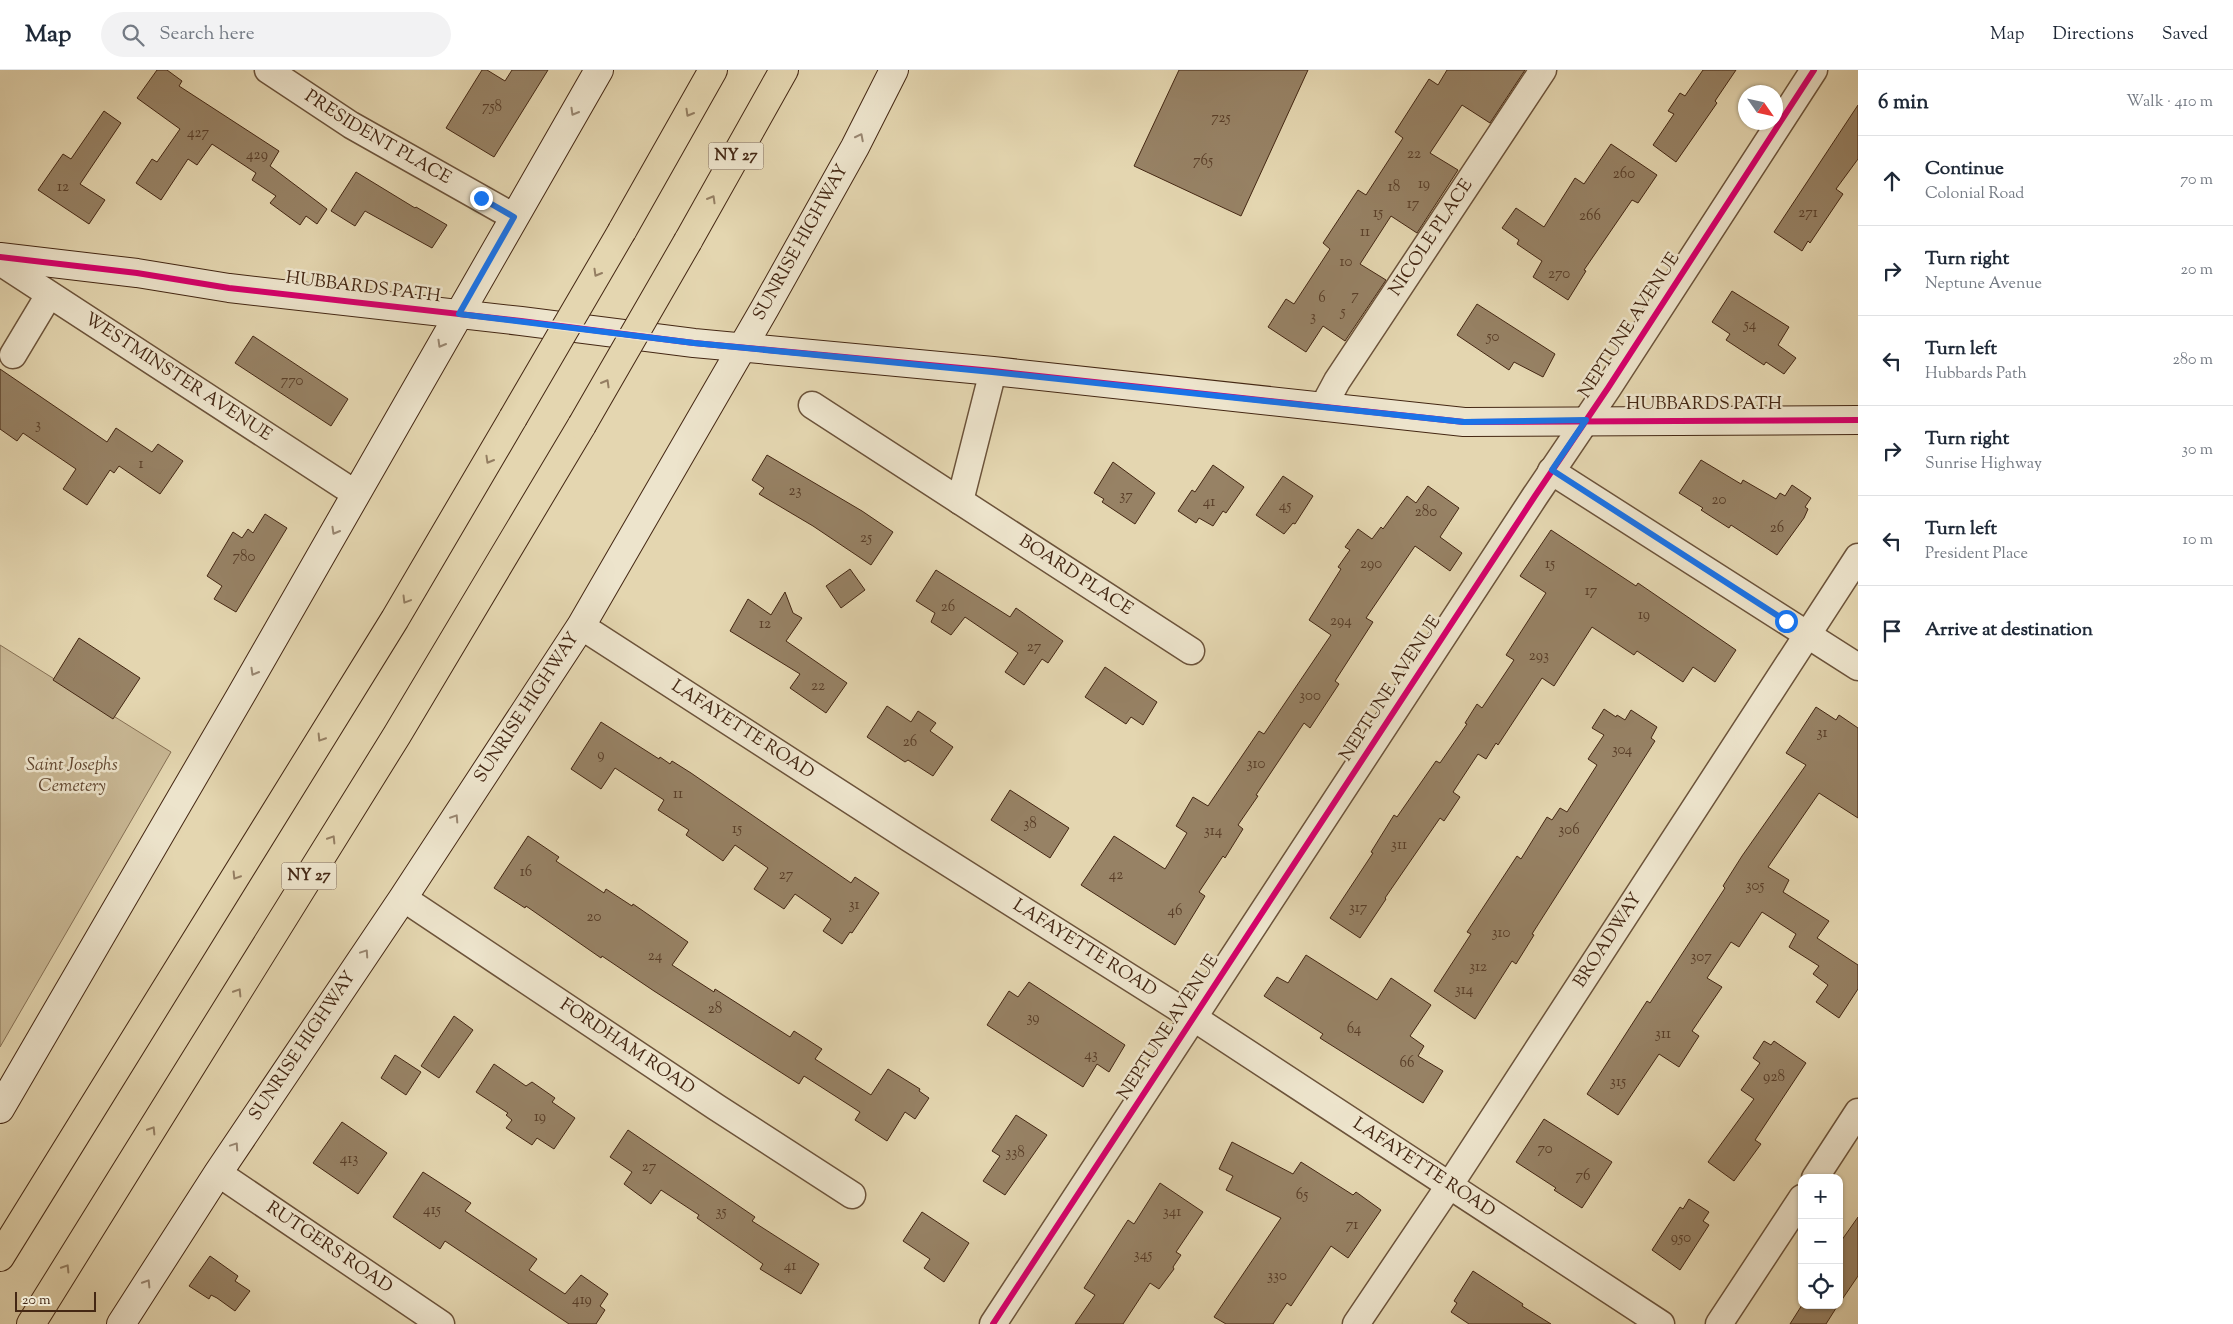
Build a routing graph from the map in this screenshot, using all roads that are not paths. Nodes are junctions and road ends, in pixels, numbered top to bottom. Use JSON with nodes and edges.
{"nodes":[{"id":1,"x":268,"y":70,"type":"edge"},
{"id":2,"x":599,"y":70,"type":"edge"},
{"id":3,"x":713,"y":70,"type":"edge"},
{"id":4,"x":784,"y":70,"type":"edge"},
{"id":5,"x":894,"y":70,"type":"edge"},
{"id":6,"x":1543,"y":70,"type":"edge"},
{"id":7,"x":1814,"y":70,"type":"edge"},
{"id":8,"x":514,"y":217,"type":"junction"},
{"id":9,"x":0,"y":258,"type":"edge"},
{"id":10,"x":0,"y":262,"type":"edge"},
{"id":11,"x":50,"y":295,"type":"junction"},
{"id":12,"x":459,"y":314,"type":"junction"},
{"id":13,"x":742,"y":348,"type":"junction"},
{"id":14,"x":13,"y":356,"type":"dead end"},
{"id":15,"x":992,"y":372,"type":"junction"},
{"id":16,"x":812,"y":405,"type":"dead end"},
{"id":17,"x":1323,"y":407,"type":"junction"},
{"id":18,"x":1586,"y":420,"type":"junction"},
{"id":19,"x":1858,"y":420,"type":"edge"},
{"id":20,"x":1552,"y":470,"type":"junction"},
{"id":21,"x":356,"y":494,"type":"junction"},
{"id":22,"x":960,"y":501,"type":"junction"},
{"id":23,"x":1858,"y":557,"type":"edge"},
{"id":24,"x":580,"y":626,"type":"junction"},
{"id":25,"x":1809,"y":635,"type":"junction"},
{"id":26,"x":1191,"y":651,"type":"dead end"},
{"id":27,"x":1858,"y":667,"type":"edge"},
{"id":28,"x":403,"y":898,"type":"junction"},
{"id":29,"x":1194,"y":1018,"type":"junction"},
{"id":30,"x":0,"y":1109,"type":"edge"},
{"id":31,"x":1858,"y":1112,"type":"edge"},
{"id":32,"x":218,"y":1173,"type":"junction"},
{"id":33,"x":1818,"y":1174,"type":"edge"},
{"id":34,"x":1449,"y":1186,"type":"junction"},
{"id":35,"x":852,"y":1195,"type":"dead end"},
{"id":36,"x":1798,"y":1204,"type":"edge"},
{"id":37,"x":0,"y":1257,"type":"edge"},
{"id":38,"x":31,"y":1324,"type":"edge"},
{"id":39,"x":121,"y":1324,"type":"edge"},
{"id":40,"x":441,"y":1324,"type":"edge"},
{"id":41,"x":992,"y":1324,"type":"edge"},
{"id":42,"x":1356,"y":1324,"type":"edge"},
{"id":43,"x":1660,"y":1324,"type":"edge"},
{"id":44,"x":1720,"y":1324,"type":"edge"}],
"edges":[{"from":1,"to":8,"type":"street","name":"PRESIDENT PLACE"},
{"from":2,"to":8,"type":"main road","one_way":true},
{"from":3,"to":37,"type":"highway","one_way":true,"bridge":true},
{"from":38,"to":4,"type":"highway","number":"NY 27","one_way":true,"bridge":true},
{"from":13,"to":5,"type":"main road","name":"SUNRISE HIGHWAY","one_way":true},
{"from":6,"to":17,"type":"street","name":"NICOLE PLACE"},
{"from":7,"to":18,"type":"street","name":"NEPTUNE AVENUE"},
{"from":8,"to":12,"type":"main road"},
{"from":9,"to":12,"type":"main road","name":"HUBBARDS PATH"},
{"from":10,"to":11,"type":"street","name":"WESTMINSTER AVENUE"},
{"from":11,"to":14,"type":"street"},
{"from":11,"to":21,"type":"street","name":"WESTMINSTER AVENUE"},
{"from":12,"to":13,"type":"main road","name":"HUBBARDS PATH"},
{"from":12,"to":21,"type":"main road","one_way":true},
{"from":13,"to":15,"type":"main road","name":"HUBBARDS PATH"},
{"from":13,"to":24,"type":"main road","name":"SUNRISE HIGHWAY"},
{"from":15,"to":17,"type":"main road","name":"HUBBARDS PATH"},
{"from":15,"to":22,"type":"street"},
{"from":16,"to":22,"type":"street","name":"BOARD PLACE"},
{"from":17,"to":18,"type":"main road","name":"HUBBARDS PATH"},
{"from":18,"to":19,"type":"main road","name":"HUBBARDS PATH"},
{"from":18,"to":20,"type":"street","name":"NEPTUNE AVENUE"},
{"from":20,"to":25,"type":"street"},
{"from":20,"to":29,"type":"street","name":"NEPTUNE AVENUE"},
{"from":21,"to":30,"type":"main road","one_way":true},
{"from":22,"to":26,"type":"street","name":"BOARD PLACE"},
{"from":23,"to":25,"type":"street","name":"BROADWAY"},
{"from":28,"to":24,"type":"main road","name":"SUNRISE HIGHWAY","one_way":true},
{"from":24,"to":29,"type":"street","name":"LAFAYETTE ROAD"},
{"from":25,"to":27,"type":"street"},
{"from":25,"to":34,"type":"street","name":"BROADWAY"},
{"from":32,"to":28,"type":"main road","name":"SUNRISE HIGHWAY","one_way":true},
{"from":28,"to":35,"type":"street","name":"FORDHAM ROAD"},
{"from":29,"to":34,"type":"street","name":"LAFAYETTE ROAD"},
{"from":29,"to":41,"type":"street","name":"NEPTUNE AVENUE"},
{"from":31,"to":33,"type":"street"},
{"from":39,"to":32,"type":"main road","name":"SUNRISE HIGHWAY","one_way":true},
{"from":32,"to":40,"type":"street","name":"RUTGERS ROAD"},
{"from":34,"to":42,"type":"street","name":"BROADWAY"},
{"from":34,"to":43,"type":"street","name":"LAFAYETTE ROAD"},
{"from":36,"to":44,"type":"street"}]}
